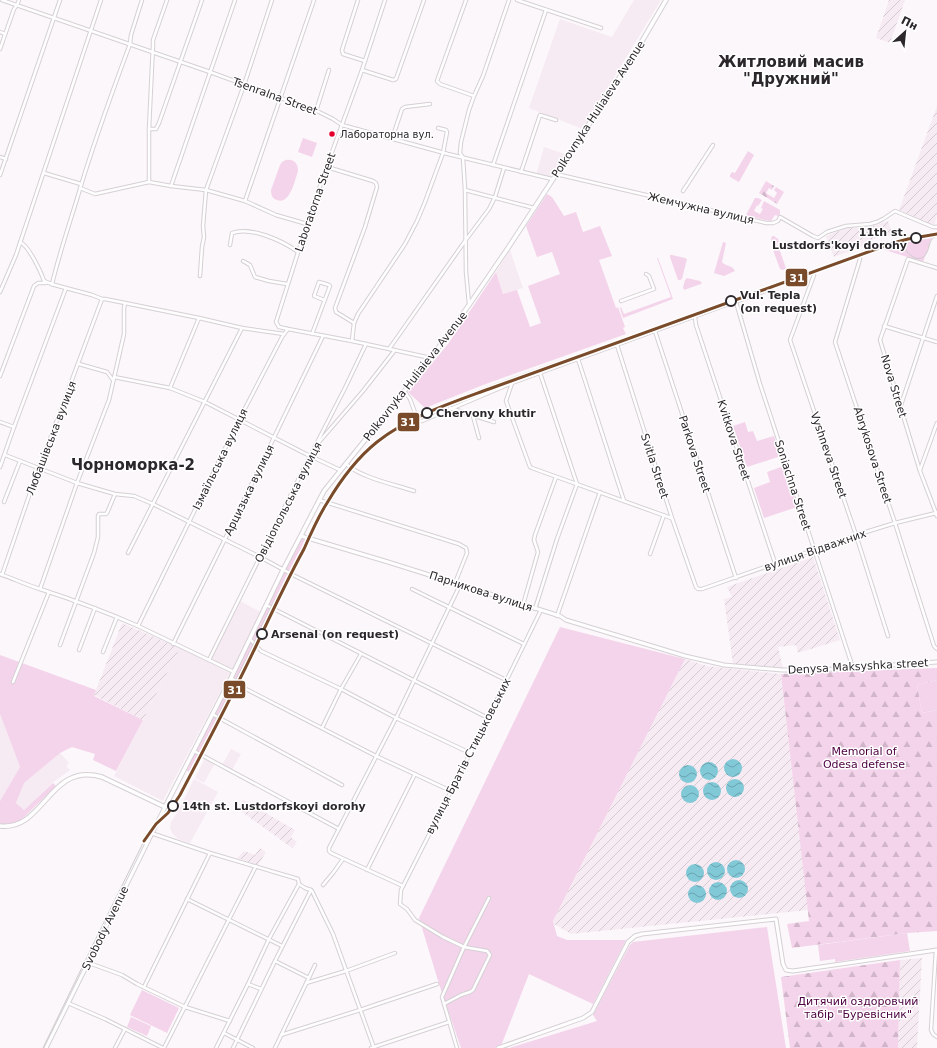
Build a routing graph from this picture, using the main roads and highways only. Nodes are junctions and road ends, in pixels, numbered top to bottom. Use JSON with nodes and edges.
{"nodes":[{"id":1,"x":666,"y":0,"type":"edge"},
{"id":2,"x":0,"y":826,"type":"edge"}],
"edges":[{"from":1,"to":2,"type":"main road","name":"Polkovnyka Huliaieva Avenue"}]}
